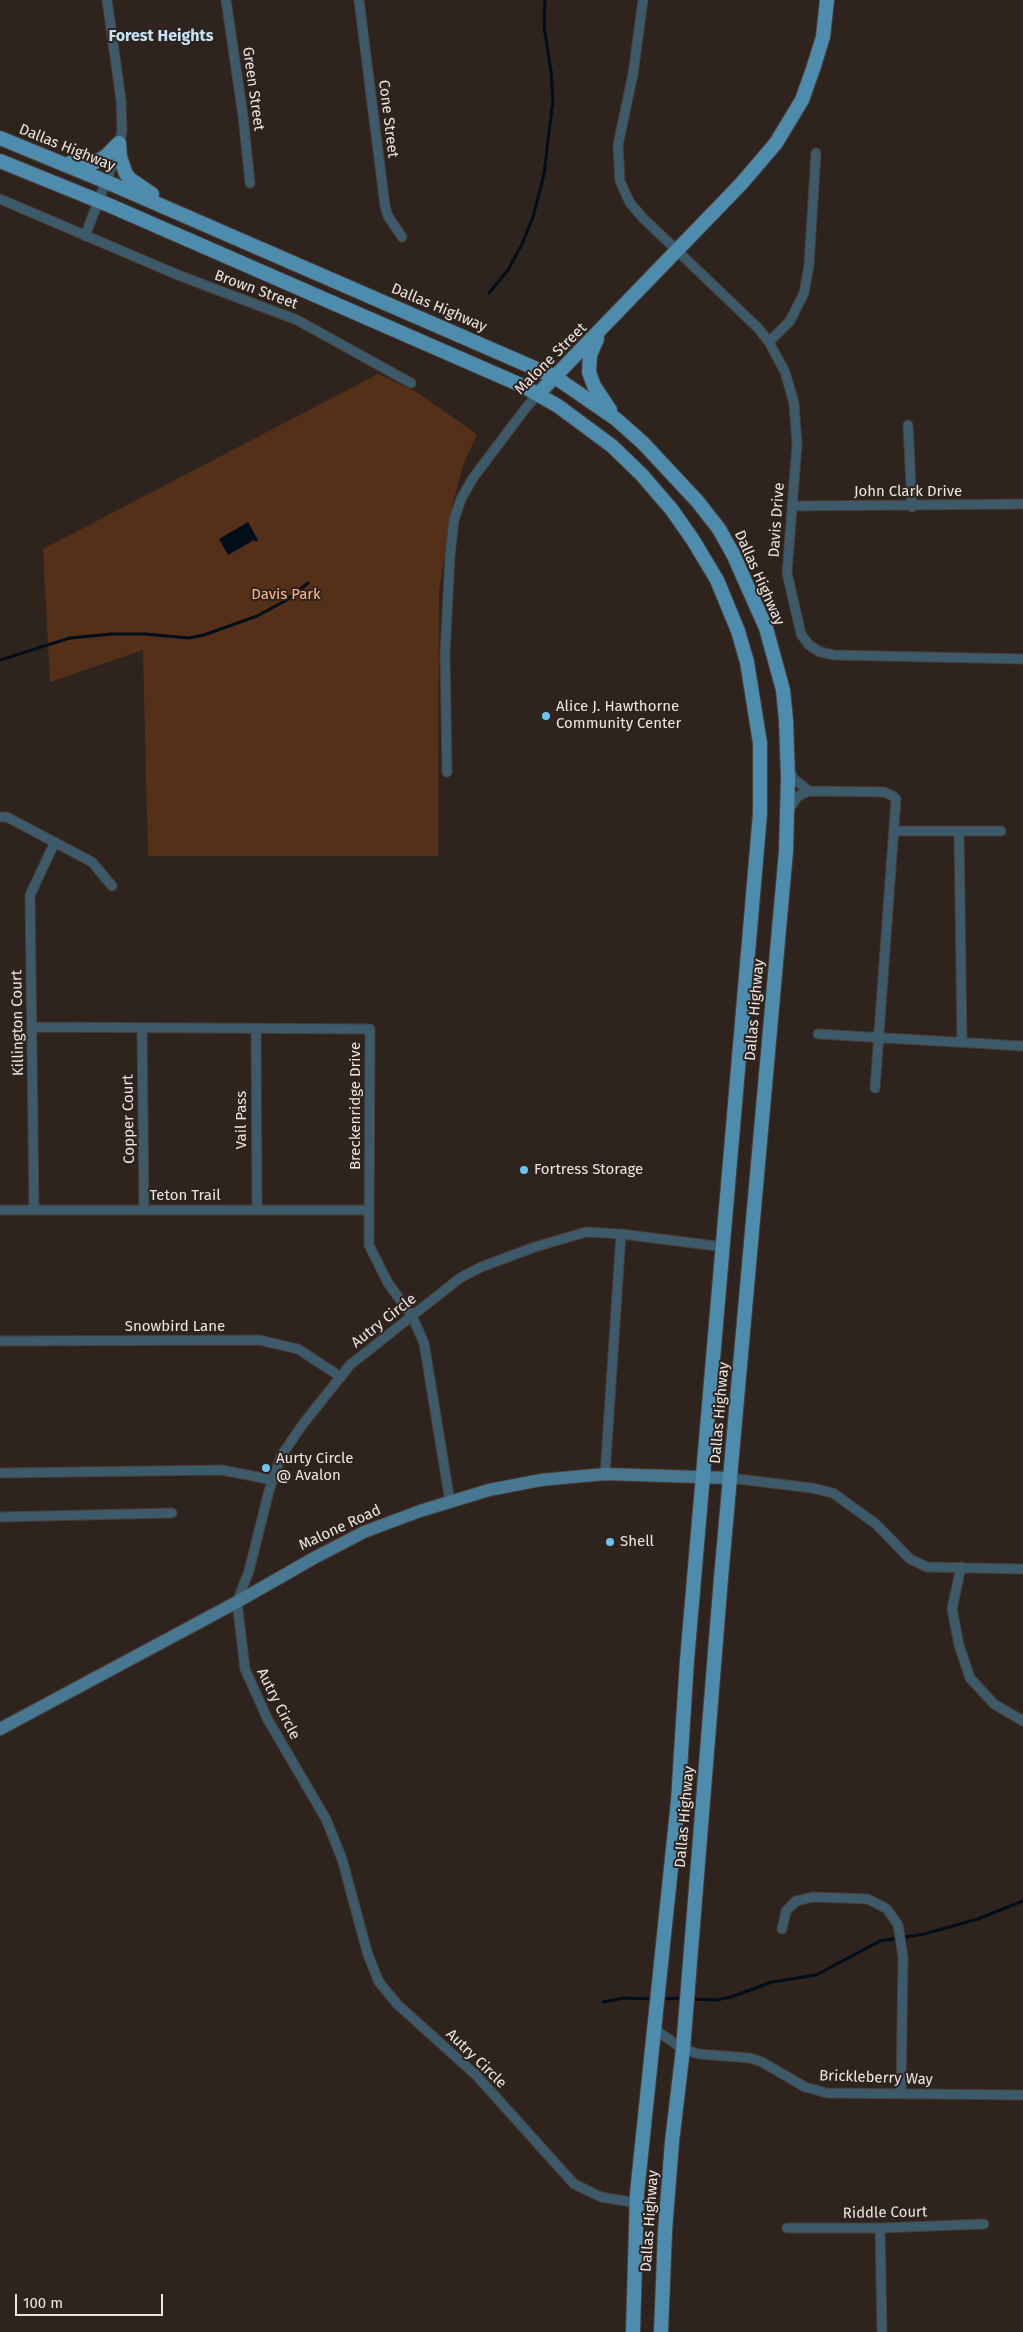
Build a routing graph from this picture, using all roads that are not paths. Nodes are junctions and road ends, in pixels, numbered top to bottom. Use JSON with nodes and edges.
{"nodes":[{"id":1,"x":107,"y":0,"type":"edge"},
{"id":2,"x":226,"y":0,"type":"edge"},
{"id":3,"x":359,"y":0,"type":"edge"},
{"id":4,"x":643,"y":0,"type":"edge"},
{"id":5,"x":826,"y":0,"type":"edge"},
{"id":6,"x":0,"y":138,"type":"edge"},
{"id":7,"x":119,"y":143,"type":"junction"},
{"id":8,"x":816,"y":152,"type":"dead end"},
{"id":9,"x":0,"y":160,"type":"edge"},
{"id":10,"x":58,"y":162,"type":"junction"},
{"id":11,"x":107,"y":182,"type":"junction"},
{"id":12,"x":250,"y":183,"type":"dead end"},
{"id":13,"x":0,"y":199,"type":"edge"},
{"id":14,"x":98,"y":201,"type":"junction"},
{"id":15,"x":187,"y":216,"type":"junction"},
{"id":16,"x":85,"y":236,"type":"junction"},
{"id":17,"x":402,"y":237,"type":"dead end"},
{"id":18,"x":677,"y":251,"type":"junction"},
{"id":19,"x":604,"y":328,"type":"junction"},
{"id":20,"x":769,"y":342,"type":"junction"},
{"id":21,"x":556,"y":377,"type":"junction"},
{"id":22,"x":410,"y":383,"type":"dead end"},
{"id":23,"x":538,"y":394,"type":"junction"},
{"id":24,"x":616,"y":419,"type":"junction"},
{"id":25,"x":908,"y":425,"type":"dead end"},
{"id":26,"x":1023,"y":504,"type":"edge"},
{"id":27,"x":792,"y":506,"type":"junction"},
{"id":28,"x":912,"y":506,"type":"junction"},
{"id":29,"x":1023,"y":659,"type":"edge"},
{"id":30,"x":788,"y":769,"type":"junction"},
{"id":31,"x":447,"y":772,"type":"dead end"},
{"id":32,"x":809,"y":790,"type":"junction"},
{"id":33,"x":787,"y":812,"type":"junction"},
{"id":34,"x":0,"y":816,"type":"edge"},
{"id":35,"x":959,"y":831,"type":"junction"},
{"id":36,"x":1001,"y":831,"type":"dead end"},
{"id":37,"x":894,"y":832,"type":"junction"},
{"id":38,"x":55,"y":842,"type":"junction"},
{"id":39,"x":112,"y":886,"type":"dead end"},
{"id":40,"x":32,"y":1027,"type":"junction"},
{"id":41,"x":142,"y":1029,"type":"junction"},
{"id":42,"x":256,"y":1029,"type":"junction"},
{"id":43,"x":818,"y":1034,"type":"dead end"},
{"id":44,"x":878,"y":1037,"type":"junction"},
{"id":45,"x":962,"y":1042,"type":"junction"},
{"id":46,"x":1023,"y":1046,"type":"edge"},
{"id":47,"x":875,"y":1088,"type":"dead end"},
{"id":48,"x":34,"y":1209,"type":"junction"},
{"id":49,"x":0,"y":1210,"type":"edge"},
{"id":50,"x":144,"y":1210,"type":"junction"},
{"id":51,"x":257,"y":1210,"type":"junction"},
{"id":52,"x":369,"y":1210,"type":"junction"},
{"id":53,"x":621,"y":1234,"type":"junction"},
{"id":54,"x":724,"y":1247,"type":"junction"},
{"id":55,"x":412,"y":1316,"type":"junction"},
{"id":56,"x":0,"y":1341,"type":"edge"},
{"id":57,"x":341,"y":1376,"type":"junction"},
{"id":58,"x":0,"y":1473,"type":"edge"},
{"id":59,"x":605,"y":1474,"type":"junction"},
{"id":60,"x":703,"y":1476,"type":"junction"},
{"id":61,"x":730,"y":1478,"type":"junction"},
{"id":62,"x":272,"y":1480,"type":"junction"},
{"id":63,"x":450,"y":1502,"type":"junction"},
{"id":64,"x":172,"y":1513,"type":"dead end"},
{"id":65,"x":0,"y":1517,"type":"edge"},
{"id":66,"x":961,"y":1567,"type":"junction"},
{"id":67,"x":1023,"y":1569,"type":"edge"},
{"id":68,"x":237,"y":1602,"type":"junction"},
{"id":69,"x":1023,"y":1721,"type":"edge"},
{"id":70,"x":0,"y":1729,"type":"edge"},
{"id":71,"x":782,"y":1929,"type":"dead end"},
{"id":72,"x":654,"y":2029,"type":"junction"},
{"id":73,"x":683,"y":2049,"type":"junction"},
{"id":74,"x":901,"y":2093,"type":"junction"},
{"id":75,"x":1023,"y":2095,"type":"edge"},
{"id":76,"x":637,"y":2203,"type":"junction"},
{"id":77,"x":984,"y":2224,"type":"dead end"},
{"id":78,"x":787,"y":2228,"type":"dead end"},
{"id":79,"x":880,"y":2228,"type":"junction"},
{"id":80,"x":633,"y":2332,"type":"edge"},
{"id":81,"x":661,"y":2332,"type":"edge"},
{"id":82,"x":882,"y":2332,"type":"edge"}],
"edges":[{"from":1,"to":7,"type":"street"},
{"from":2,"to":12,"type":"street","name":"Green Street"},
{"from":3,"to":17,"type":"street","name":"Cone Street"},
{"from":4,"to":18,"type":"street"},
{"from":5,"to":18,"type":"main road"},
{"from":6,"to":10,"type":"main road","name":"Dallas Highway"},
{"from":7,"to":10,"type":"main road"},
{"from":7,"to":11,"type":"street"},
{"from":7,"to":15,"type":"main road"},
{"from":8,"to":20,"type":"street"},
{"from":9,"to":14,"type":"main road","name":"Dallas Highway"},
{"from":10,"to":11,"type":"main road","name":"Dallas Highway"},
{"from":11,"to":14,"type":"street"},
{"from":11,"to":15,"type":"main road","name":"Dallas Highway"},
{"from":13,"to":16,"type":"street","name":"Brown Street"},
{"from":14,"to":16,"type":"street"},
{"from":14,"to":23,"type":"main road","name":"Dallas Highway"},
{"from":15,"to":21,"type":"main road","name":"Dallas Highway"},
{"from":16,"to":22,"type":"street","name":"Brown Street"},
{"from":18,"to":19,"type":"main road","name":"Malone Street"},
{"from":18,"to":20,"type":"street","name":"Davis Drive"},
{"from":19,"to":21,"type":"main road","name":"Malone Street"},
{"from":19,"to":24,"type":"main road"},
{"from":20,"to":27,"type":"street","name":"Davis Drive"},
{"from":21,"to":23,"type":"main road","name":"Malone Street"},
{"from":21,"to":24,"type":"main road","name":"Dallas Highway"},
{"from":23,"to":31,"type":"street","name":"Malone Street"},
{"from":23,"to":54,"type":"main road","name":"Dallas Highway"},
{"from":24,"to":30,"type":"main road","name":"Dallas Highway"},
{"from":25,"to":28,"type":"street"},
{"from":26,"to":28,"type":"street","name":"John Clark Drive"},
{"from":27,"to":28,"type":"street","name":"John Clark Drive"},
{"from":27,"to":29,"type":"street","name":"Davis Drive"},
{"from":30,"to":32,"type":"street"},
{"from":30,"to":33,"type":"main road","name":"Dallas Highway"},
{"from":32,"to":33,"type":"street"},
{"from":32,"to":37,"type":"street"},
{"from":33,"to":61,"type":"main road","name":"Dallas Highway"},
{"from":34,"to":38,"type":"street"},
{"from":35,"to":36,"type":"street"},
{"from":35,"to":37,"type":"street"},
{"from":35,"to":45,"type":"street"},
{"from":37,"to":44,"type":"street"},
{"from":38,"to":39,"type":"street"},
{"from":38,"to":40,"type":"street","name":"Killington Court"},
{"from":40,"to":41,"type":"street","name":"Breckenridge Drive"},
{"from":40,"to":48,"type":"street","name":"Killington Court"},
{"from":41,"to":42,"type":"street","name":"Breckenridge Drive"},
{"from":41,"to":50,"type":"street","name":"Copper Court"},
{"from":42,"to":51,"type":"street","name":"Vail Pass"},
{"from":42,"to":52,"type":"street","name":"Breckenridge Drive"},
{"from":43,"to":44,"type":"street"},
{"from":44,"to":45,"type":"street"},
{"from":44,"to":47,"type":"street"},
{"from":45,"to":46,"type":"street"},
{"from":48,"to":49,"type":"street","name":"Teton Trail"},
{"from":48,"to":50,"type":"street","name":"Teton Trail"},
{"from":50,"to":51,"type":"street","name":"Teton Trail"},
{"from":51,"to":52,"type":"street","name":"Teton Trail"},
{"from":52,"to":55,"type":"street","name":"Breckenridge Drive"},
{"from":53,"to":54,"type":"street","name":"Autry Circle"},
{"from":53,"to":55,"type":"street","name":"Autry Circle"},
{"from":53,"to":59,"type":"street"},
{"from":54,"to":60,"type":"main road","name":"Dallas Highway"},
{"from":55,"to":57,"type":"street","name":"Autry Circle"},
{"from":55,"to":63,"type":"street","name":"Breckenridge Drive"},
{"from":56,"to":57,"type":"street","name":"Snowbird Lane"},
{"from":57,"to":62,"type":"street","name":"Autry Circle"},
{"from":58,"to":62,"type":"street"},
{"from":59,"to":60,"type":"street","name":"Malone Road"},
{"from":59,"to":63,"type":"street","name":"Malone Road"},
{"from":60,"to":61,"type":"street","name":"Malone Road"},
{"from":60,"to":72,"type":"main road","name":"Dallas Highway"},
{"from":61,"to":66,"type":"street"},
{"from":61,"to":73,"type":"main road","name":"Dallas Highway"},
{"from":62,"to":68,"type":"street","name":"Autry Circle"},
{"from":63,"to":68,"type":"street","name":"Malone Road"},
{"from":64,"to":65,"type":"street"},
{"from":66,"to":67,"type":"street"},
{"from":66,"to":69,"type":"street"},
{"from":68,"to":70,"type":"street","name":"Malone Road"},
{"from":68,"to":76,"type":"street","name":"Autry Circle"},
{"from":71,"to":74,"type":"street"},
{"from":72,"to":73,"type":"street","name":"Brickleberry Way"},
{"from":72,"to":76,"type":"main road","name":"Dallas Highway"},
{"from":73,"to":74,"type":"street","name":"Brickleberry Way"},
{"from":73,"to":81,"type":"main road","name":"Dallas Highway"},
{"from":74,"to":75,"type":"street","name":"Brickleberry Way"},
{"from":76,"to":80,"type":"main road","name":"Dallas Highway"},
{"from":77,"to":79,"type":"street","name":"Riddle Court"},
{"from":78,"to":79,"type":"street","name":"Riddle Court"},
{"from":79,"to":82,"type":"street"}]}
